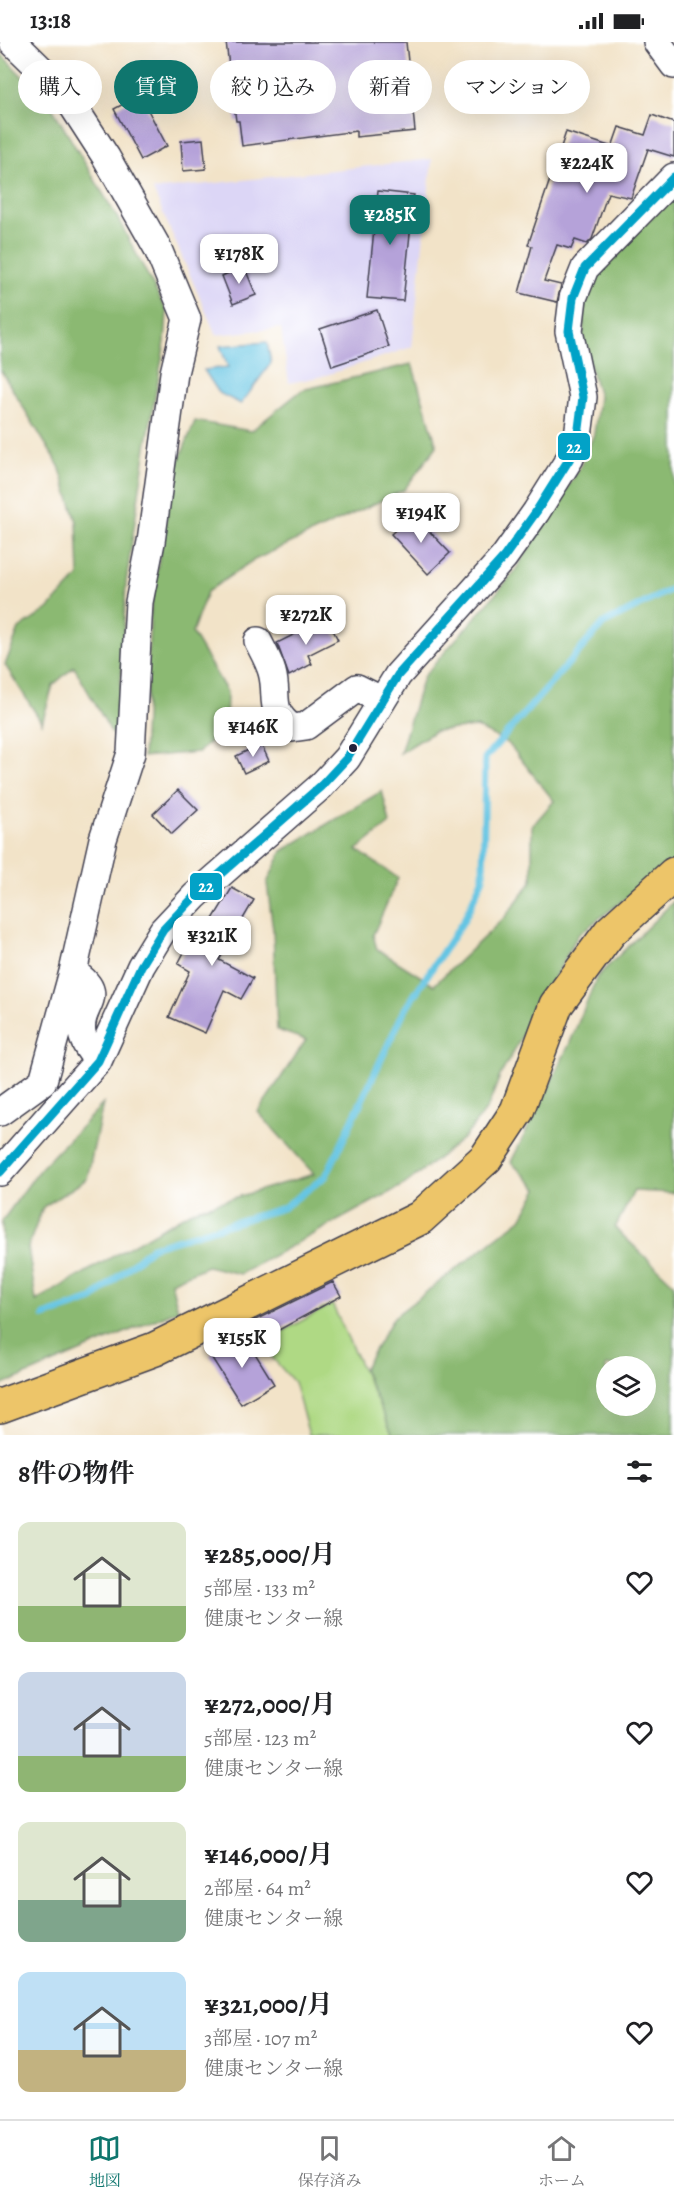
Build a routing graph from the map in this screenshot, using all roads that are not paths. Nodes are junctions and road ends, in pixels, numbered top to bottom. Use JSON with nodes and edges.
{"nodes":[{"id":1,"x":13,"y":42,"type":"edge"},
{"id":2,"x":657,"y":42,"type":"edge"},
{"id":3,"x":674,"y":65,"type":"edge"},
{"id":4,"x":674,"y":177,"type":"edge"},
{"id":5,"x":258,"y":641,"type":"dead end"},
{"id":6,"x":381,"y":700,"type":"junction"},
{"id":7,"x":674,"y":874,"type":"edge"},
{"id":8,"x":73,"y":972,"type":"junction"},
{"id":9,"x":99,"y":1061,"type":"junction"},
{"id":10,"x":0,"y":1112,"type":"edge"},
{"id":11,"x":0,"y":1172,"type":"edge"},
{"id":12,"x":0,"y":1406,"type":"edge"}],
"edges":[{"from":1,"to":8,"type":"street"},
{"from":2,"to":3,"type":"street"},
{"from":4,"to":6,"type":"street"},
{"from":5,"to":6,"type":"street"},
{"from":6,"to":9,"type":"street"},
{"from":7,"to":12,"type":"main road"},
{"from":8,"to":9,"type":"street"},
{"from":8,"to":10,"type":"street"},
{"from":9,"to":11,"type":"street"}]}
